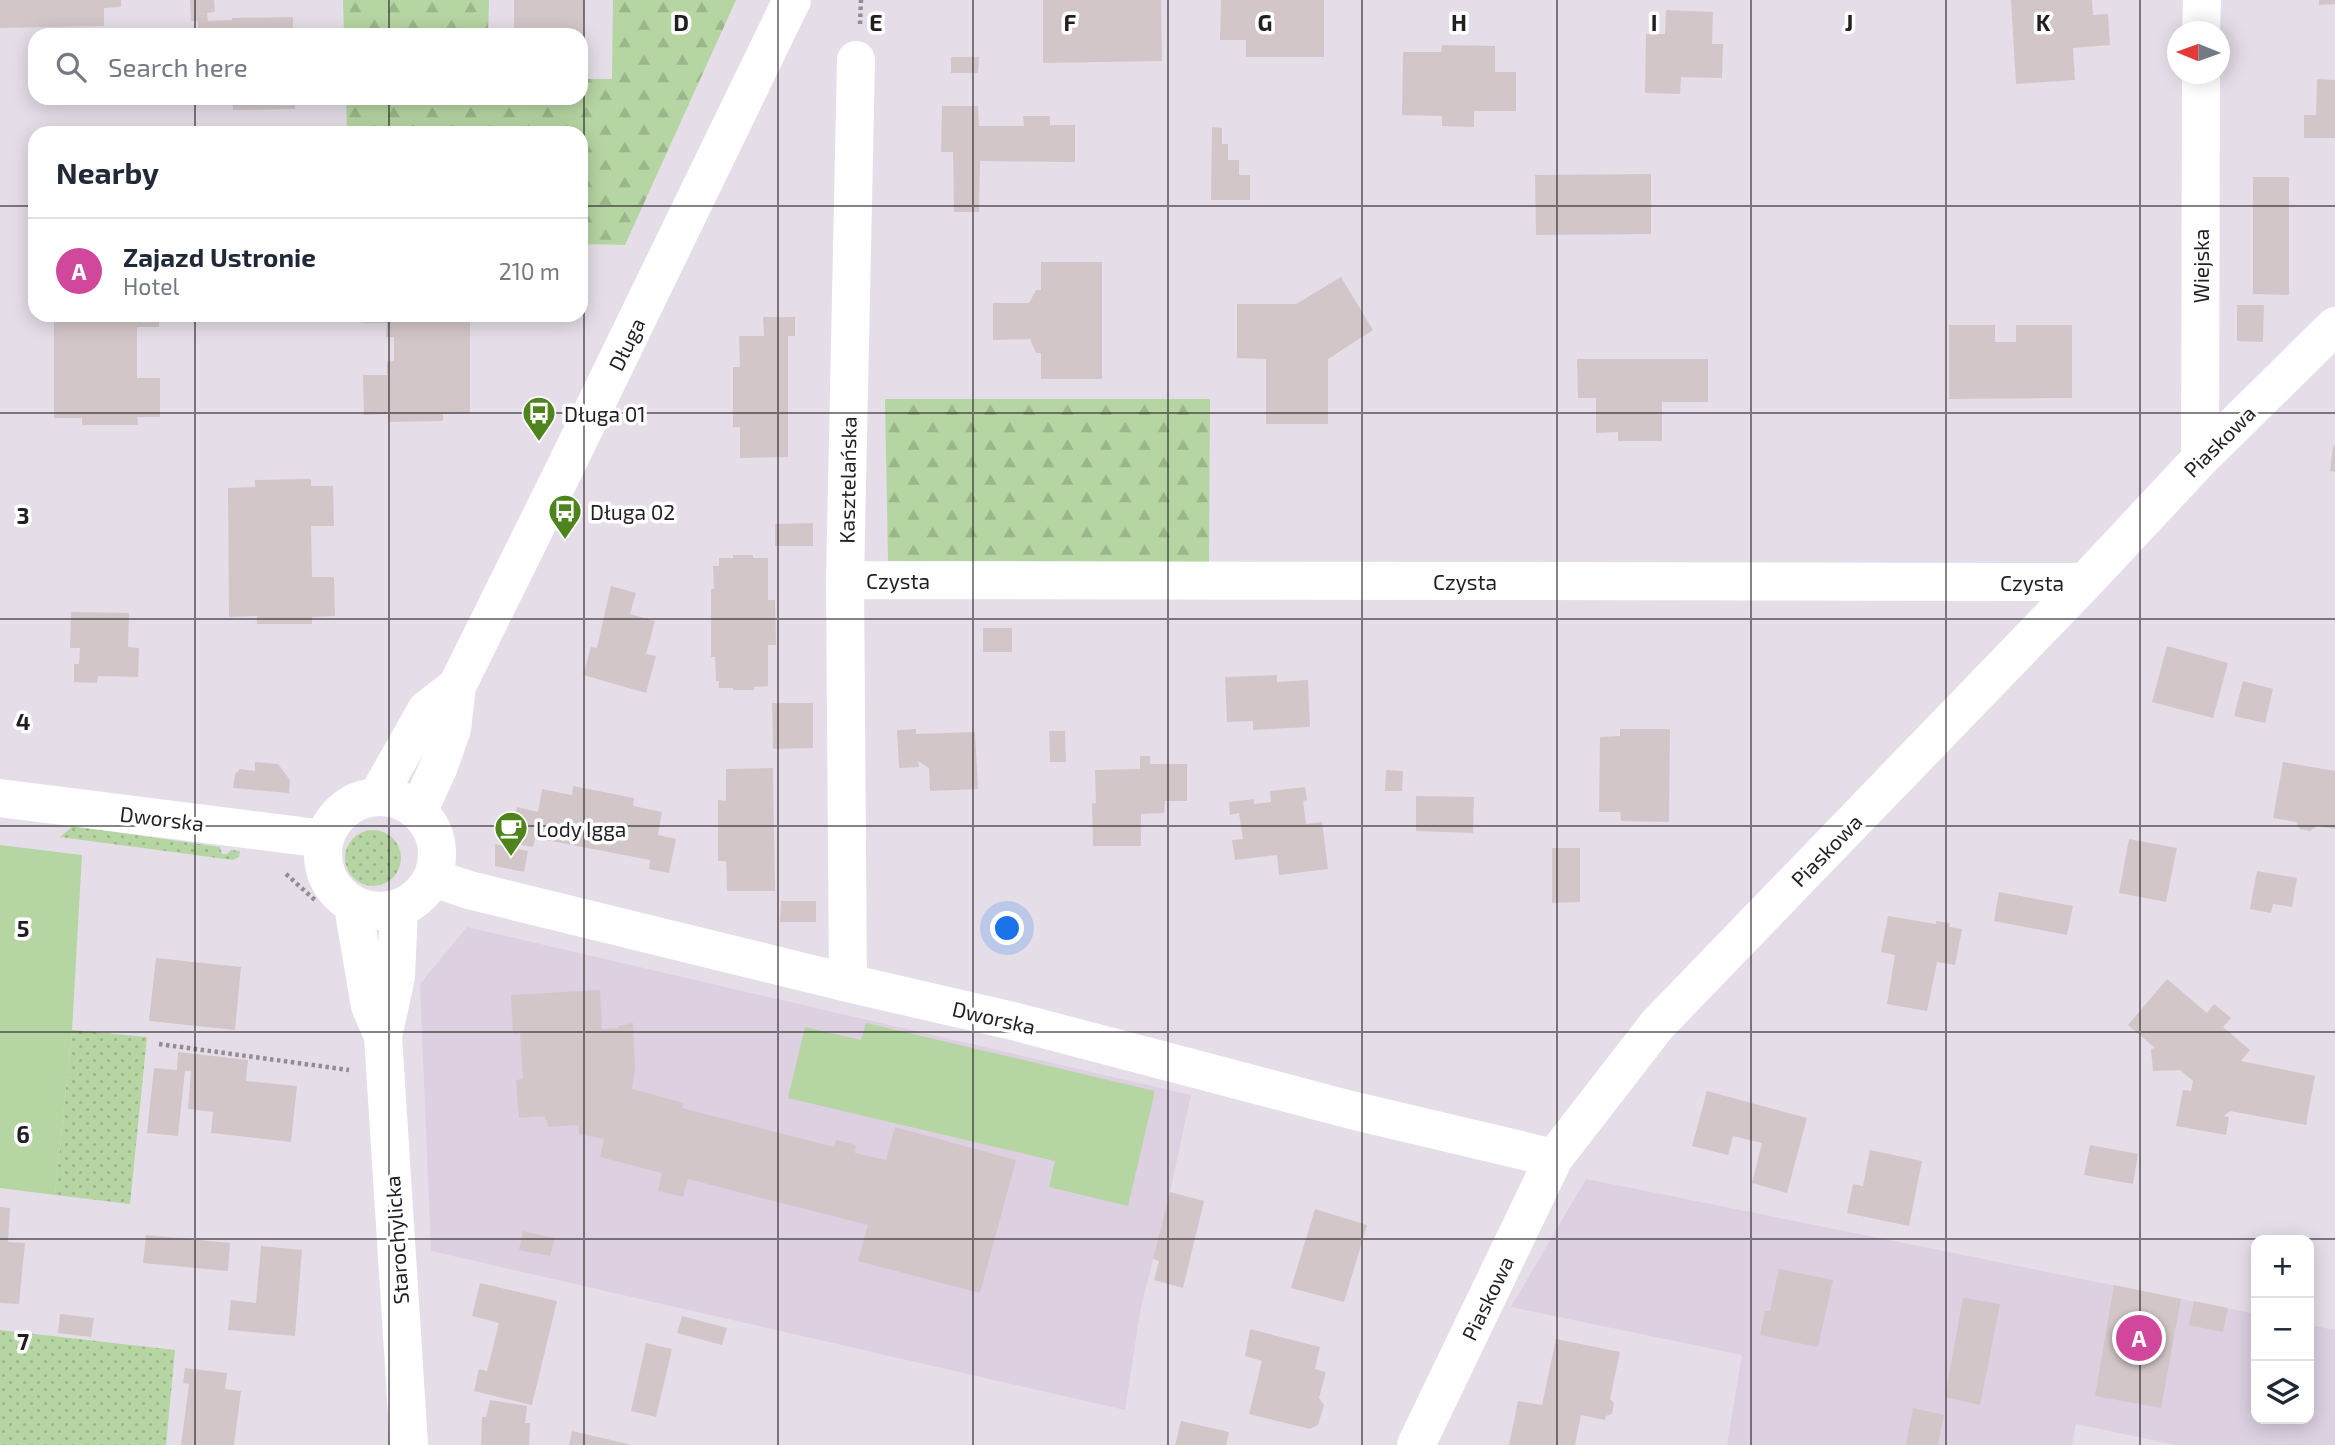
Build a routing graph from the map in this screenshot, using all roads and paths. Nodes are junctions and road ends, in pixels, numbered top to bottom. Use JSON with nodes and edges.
{"nodes":[{"id":1,"x":792,"y":0,"type":"edge"},
{"id":2,"x":2202,"y":0,"type":"edge"},
{"id":3,"x":2202,"y":21,"type":"edge"},
{"id":4,"x":856,"y":61,"type":"dead end"},
{"id":5,"x":2201,"y":84,"type":"edge"},
{"id":6,"x":2335,"y":326,"type":"edge"},
{"id":7,"x":2200,"y":459,"type":"junction"},
{"id":8,"x":845,"y":580,"type":"junction"},
{"id":9,"x":2085,"y":582,"type":"junction"},
{"id":10,"x":457,"y":686,"type":"junction"},
{"id":11,"x":377,"y":797,"type":"junction"},
{"id":12,"x":0,"y":798,"type":"edge"},
{"id":13,"x":418,"y":812,"type":"junction"},
{"id":14,"x":325,"y":839,"type":"junction"},
{"id":15,"x":433,"y":878,"type":"junction"},
{"id":16,"x":353,"y":905,"type":"junction"},
{"id":17,"x":399,"y":908,"type":"junction"},
{"id":18,"x":848,"y":983,"type":"junction"},
{"id":19,"x":383,"y":1035,"type":"junction"},
{"id":20,"x":159,"y":1044,"type":"dead end"},
{"id":21,"x":352,"y":1071,"type":"dead end"},
{"id":22,"x":1554,"y":1158,"type":"junction"},
{"id":23,"x":409,"y":1445,"type":"edge"},
{"id":24,"x":1416,"y":1445,"type":"edge"}],
"edges":[{"from":1,"to":10,"type":"street","name":"Długa"},
{"from":2,"to":3,"type":"street"},
{"from":4,"to":8,"type":"street","name":"Kasztelańska"},
{"from":5,"to":7,"type":"street","name":"Wiejska"},
{"from":6,"to":7,"type":"street","name":"Piaskowa"},
{"from":7,"to":9,"type":"street","name":"Piaskowa"},
{"from":8,"to":9,"type":"street","name":"Czysta"},
{"from":8,"to":18,"type":"street","name":"Kasztelańska"},
{"from":9,"to":22,"type":"street","name":"Piaskowa"},
{"from":10,"to":11,"type":"street","name":"Długa"},
{"from":10,"to":13,"type":"street","name":"Długa"},
{"from":11,"to":13,"type":"street"},
{"from":11,"to":14,"type":"street"},
{"from":12,"to":14,"type":"street","name":"Dworska"},
{"from":13,"to":15,"type":"street"},
{"from":14,"to":16,"type":"street"},
{"from":15,"to":17,"type":"street"},
{"from":15,"to":18,"type":"street","name":"Dworska"},
{"from":16,"to":17,"type":"street"},
{"from":16,"to":19,"type":"street","name":"Starochylicka"},
{"from":17,"to":19,"type":"street","name":"Starochylicka"},
{"from":18,"to":22,"type":"street","name":"Dworska"},
{"from":19,"to":23,"type":"street","name":"Starochylicka"},
{"from":20,"to":21,"type":"path"},
{"from":22,"to":24,"type":"street","name":"Piaskowa"}]}
